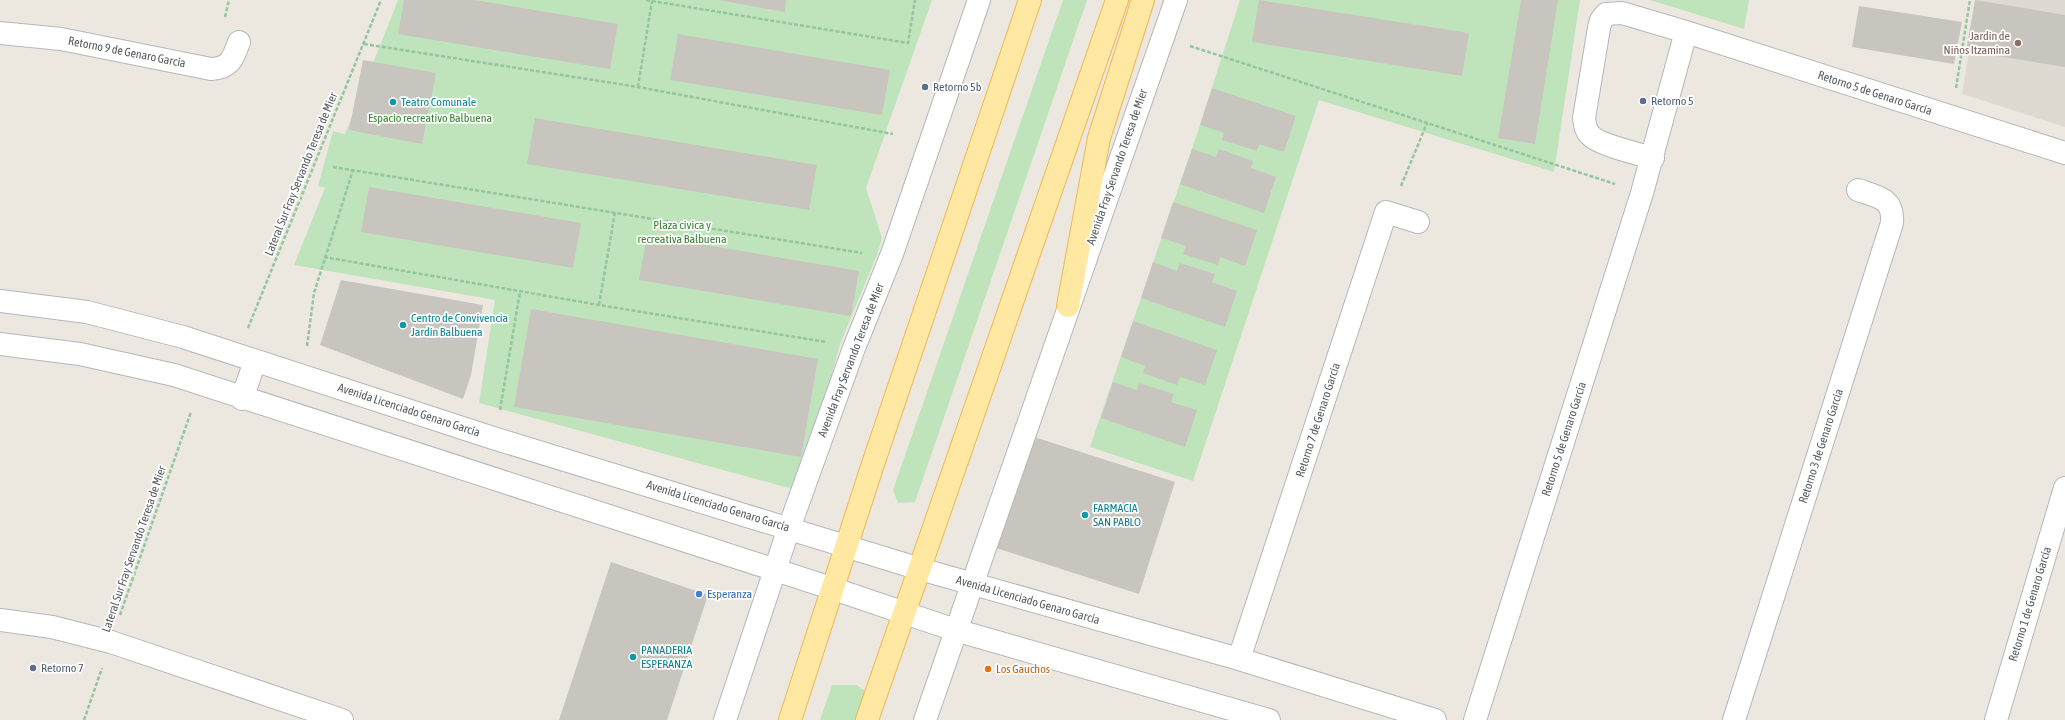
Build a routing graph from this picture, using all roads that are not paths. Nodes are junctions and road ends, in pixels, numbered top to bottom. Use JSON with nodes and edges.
{"nodes":[{"id":1,"x":979,"y":0,"type":"edge"},
{"id":2,"x":1117,"y":0,"type":"edge"},
{"id":3,"x":1143,"y":0,"type":"edge"},
{"id":4,"x":1176,"y":0,"type":"edge"},
{"id":5,"x":1028,"y":4,"type":"edge"},
{"id":6,"x":1686,"y":32,"type":"junction"},
{"id":7,"x":0,"y":33,"type":"edge"},
{"id":8,"x":239,"y":42,"type":"dead end"},
{"id":9,"x":2065,"y":153,"type":"edge"},
{"id":10,"x":1653,"y":158,"type":"junction"},
{"id":11,"x":1858,"y":190,"type":"dead end"},
{"id":12,"x":1418,"y":222,"type":"dead end"},
{"id":13,"x":0,"y":301,"type":"edge"},
{"id":14,"x":1068,"y":306,"type":"junction"},
{"id":15,"x":0,"y":344,"type":"edge"},
{"id":16,"x":246,"y":357,"type":"junction"},
{"id":17,"x":242,"y":399,"type":"junction"},
{"id":18,"x":2065,"y":488,"type":"edge"},
{"id":19,"x":789,"y":528,"type":"junction"},
{"id":20,"x":847,"y":546,"type":"junction"},
{"id":21,"x":920,"y":569,"type":"junction"},
{"id":22,"x":774,"y":570,"type":"junction"},
{"id":23,"x":972,"y":584,"type":"junction"},
{"id":24,"x":834,"y":589,"type":"junction"},
{"id":25,"x":904,"y":613,"type":"junction"},
{"id":26,"x":0,"y":620,"type":"edge"},
{"id":27,"x":955,"y":630,"type":"junction"},
{"id":28,"x":1239,"y":659,"type":"junction"},
{"id":29,"x":1225,"y":713,"type":"edge"},
{"id":30,"x":342,"y":720,"type":"edge"},
{"id":31,"x":725,"y":720,"type":"edge"},
{"id":32,"x":790,"y":720,"type":"edge"},
{"id":33,"x":867,"y":720,"type":"edge"},
{"id":34,"x":924,"y":720,"type":"edge"},
{"id":35,"x":1269,"y":720,"type":"edge"},
{"id":36,"x":1435,"y":720,"type":"edge"},
{"id":37,"x":1475,"y":720,"type":"edge"},
{"id":38,"x":1734,"y":720,"type":"edge"},
{"id":39,"x":1996,"y":720,"type":"edge"}],
"edges":[{"from":1,"to":19,"type":"street","name":"Avenida Fray Servando Teresa de Mier"},
{"from":2,"to":21,"type":"main road"},
{"from":3,"to":14,"type":"main road"},
{"from":4,"to":14,"type":"street","name":"Avenida Fray Servando Teresa de Mier"},
{"from":5,"to":20,"type":"main road"},
{"from":6,"to":9,"type":"street","name":"Retorno 5 de Genaro García"},
{"from":6,"to":10,"type":"street","name":"Retorno 5 de Genaro García"},
{"from":6,"to":10,"type":"street","name":"Retorno 5 de Genaro García"},
{"from":7,"to":8,"type":"street","name":"Retorno 9 de Genaro García"},
{"from":10,"to":37,"type":"street","name":"Retorno 5 de Genaro García"},
{"from":11,"to":38,"type":"street","name":"Retorno 3 de Genaro García"},
{"from":12,"to":28,"type":"street","name":"Retorno 7 de Genaro García"},
{"from":13,"to":16,"type":"street","name":"Avenida Licenciado Genaro García"},
{"from":14,"to":23,"type":"street","name":"Avenida Fray Servando Teresa de Mier"},
{"from":15,"to":17,"type":"street"},
{"from":16,"to":17,"type":"street"},
{"from":16,"to":19,"type":"street","name":"Avenida Licenciado Genaro García"},
{"from":17,"to":22,"type":"street"},
{"from":18,"to":39,"type":"street","name":"Retorno 1 de Genaro García"},
{"from":19,"to":20,"type":"street","name":"Avenida Licenciado Genaro García"},
{"from":19,"to":22,"type":"street","name":"Avenida Fray Servando Teresa de Mier"},
{"from":20,"to":21,"type":"street","name":"Avenida Licenciado Genaro García"},
{"from":20,"to":24,"type":"main road"},
{"from":21,"to":23,"type":"street","name":"Avenida Licenciado Genaro García"},
{"from":21,"to":25,"type":"main road"},
{"from":22,"to":24,"type":"street"},
{"from":22,"to":31,"type":"street","name":"Avenida Fray Servando Teresa de Mier"},
{"from":23,"to":27,"type":"street","name":"Avenida Fray Servando Teresa de Mier"},
{"from":23,"to":28,"type":"street","name":"Avenida Licenciado Genaro García"},
{"from":24,"to":25,"type":"street"},
{"from":24,"to":32,"type":"main road"},
{"from":25,"to":27,"type":"street"},
{"from":25,"to":33,"type":"main road"},
{"from":26,"to":30,"type":"street"},
{"from":27,"to":29,"type":"street"},
{"from":27,"to":34,"type":"street","name":"Avenida Fray Servando Teresa de Mier"},
{"from":28,"to":36,"type":"street","name":"Avenida Licenciado Genaro García"},
{"from":29,"to":35,"type":"street"}]}
